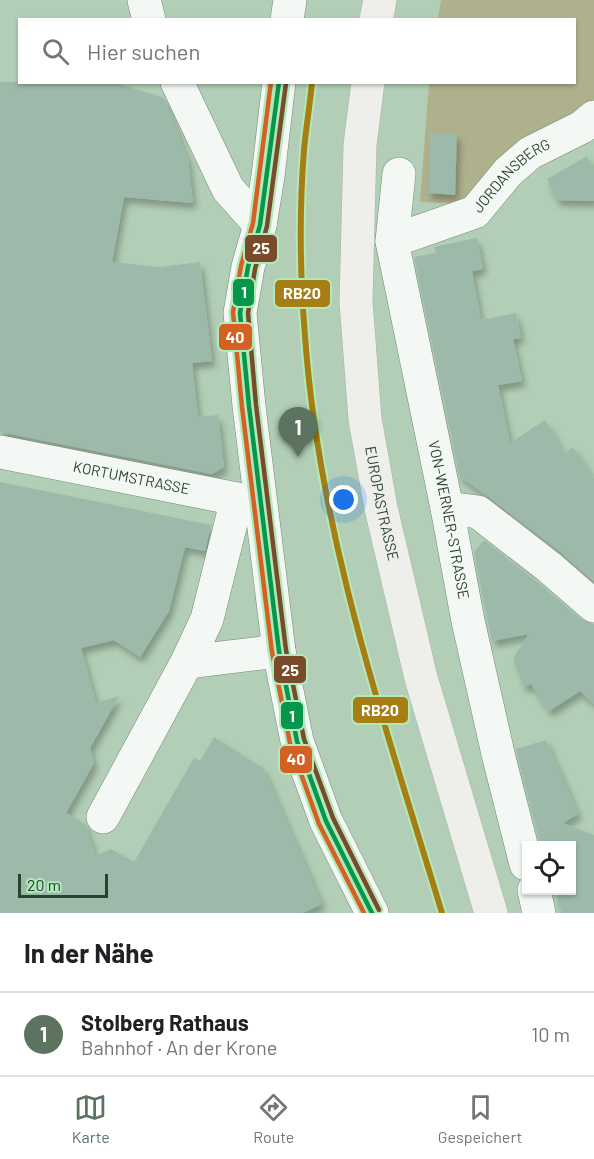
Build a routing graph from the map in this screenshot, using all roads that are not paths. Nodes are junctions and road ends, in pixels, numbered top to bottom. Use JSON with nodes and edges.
{"nodes":[{"id":1,"x":144,"y":0,"type":"edge"},
{"id":2,"x":290,"y":0,"type":"edge"},
{"id":3,"x":380,"y":0,"type":"edge"},
{"id":4,"x":148,"y":18,"type":"edge"},
{"id":5,"x":287,"y":18,"type":"edge"},
{"id":6,"x":376,"y":18,"type":"edge"},
{"id":7,"x":178,"y":84,"type":"edge"},
{"id":8,"x":279,"y":84,"type":"edge"},
{"id":9,"x":368,"y":84,"type":"edge"},
{"id":10,"x":594,"y":117,"type":"edge"},
{"id":11,"x":399,"y":174,"type":"dead end"},
{"id":12,"x":260,"y":225,"type":"junction"},
{"id":13,"x":392,"y":241,"type":"junction"},
{"id":14,"x":0,"y":452,"type":"edge"},
{"id":15,"x":249,"y":501,"type":"junction"},
{"id":16,"x":447,"y":508,"type":"junction"},
{"id":17,"x":594,"y":606,"type":"edge"},
{"id":18,"x":279,"y":651,"type":"junction"},
{"id":19,"x":187,"y":662,"type":"junction"},
{"id":20,"x":104,"y":817,"type":"dead end"},
{"id":21,"x":522,"y":848,"type":"edge"},
{"id":22,"x":535,"y":895,"type":"edge"},
{"id":23,"x":372,"y":913,"type":"edge"},
{"id":24,"x":491,"y":913,"type":"edge"},
{"id":25,"x":540,"y":913,"type":"edge"}],
"edges":[{"from":1,"to":4,"type":"street"},
{"from":2,"to":5,"type":"street"},
{"from":3,"to":6,"type":"main road"},
{"from":7,"to":12,"type":"street"},
{"from":8,"to":12,"type":"street"},
{"from":9,"to":24,"type":"main road","name":"EUROPASTRASSE"},
{"from":10,"to":13,"type":"street","name":"JORDANSBERG"},
{"from":11,"to":13,"type":"street","name":"VON-WERNER-STRASSE"},
{"from":12,"to":15,"type":"street"},
{"from":13,"to":16,"type":"street","name":"VON-WERNER-STRASSE"},
{"from":14,"to":15,"type":"street","name":"KORTUMSTRASSE"},
{"from":15,"to":18,"type":"street"},
{"from":15,"to":19,"type":"street"},
{"from":16,"to":17,"type":"street"},
{"from":16,"to":21,"type":"street","name":"VON-WERNER-STRASSE"},
{"from":18,"to":19,"type":"street"},
{"from":18,"to":23,"type":"street"},
{"from":19,"to":20,"type":"street"},
{"from":22,"to":25,"type":"street"}]}
